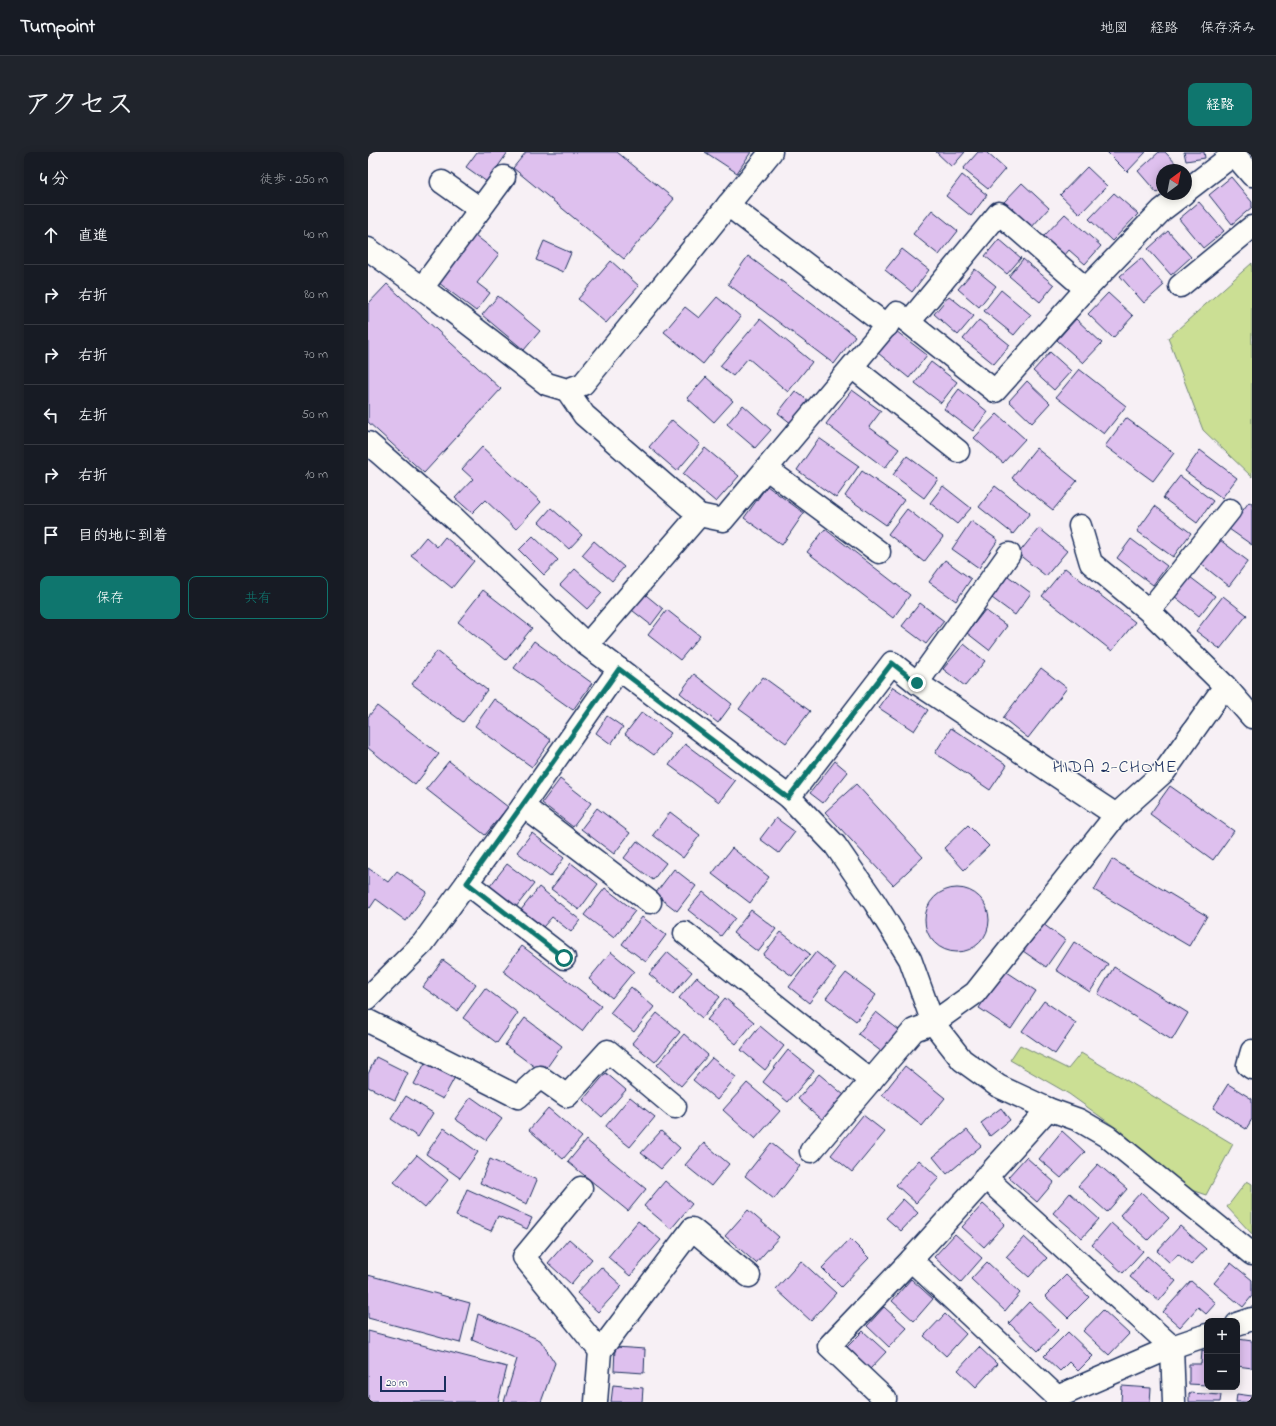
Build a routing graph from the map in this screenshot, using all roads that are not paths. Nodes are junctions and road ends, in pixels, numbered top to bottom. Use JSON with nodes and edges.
{"nodes":[{"id":1,"x":771,"y":152,"type":"edge"},
{"id":2,"x":1240,"y":153,"type":"edge"},
{"id":3,"x":1252,"y":175,"type":"edge"},
{"id":4,"x":504,"y":177,"type":"dead end"},
{"id":5,"x":442,"y":182,"type":"dead end"},
{"id":6,"x":1192,"y":187,"type":"edge"},
{"id":7,"x":1175,"y":200,"type":"edge"},
{"id":8,"x":728,"y":205,"type":"junction"},
{"id":9,"x":480,"y":209,"type":"junction"},
{"id":10,"x":1252,"y":227,"type":"edge"},
{"id":11,"x":368,"y":249,"type":"edge"},
{"id":12,"x":1180,"y":286,"type":"dead end"},
{"id":13,"x":422,"y":288,"type":"junction"},
{"id":14,"x":1086,"y":289,"type":"junction"},
{"id":15,"x":908,"y":322,"type":"junction"},
{"id":16,"x":887,"y":326,"type":"junction"},
{"id":17,"x":852,"y":368,"type":"junction"},
{"id":18,"x":567,"y":390,"type":"junction"},
{"id":19,"x":368,"y":443,"type":"edge"},
{"id":20,"x":958,"y":451,"type":"dead end"},
{"id":21,"x":767,"y":469,"type":"junction"},
{"id":22,"x":1230,"y":510,"type":"dead end"},
{"id":23,"x":698,"y":515,"type":"junction"},
{"id":24,"x":1080,"y":526,"type":"dead end"},
{"id":25,"x":879,"y":552,"type":"dead end"},
{"id":26,"x":1009,"y":554,"type":"dead end"},
{"id":27,"x":1149,"y":611,"type":"junction"},
{"id":28,"x":587,"y":645,"type":"junction"},
{"id":29,"x":619,"y":669,"type":"junction"},
{"id":30,"x":917,"y":683,"type":"junction"},
{"id":31,"x":1225,"y":686,"type":"junction"},
{"id":32,"x":1252,"y":717,"type":"edge"},
{"id":33,"x":788,"y":798,"type":"junction"},
{"id":34,"x":522,"y":806,"type":"junction"},
{"id":35,"x":1116,"y":815,"type":"junction"},
{"id":36,"x":467,"y":883,"type":"junction"},
{"id":37,"x":650,"y":902,"type":"dead end"},
{"id":38,"x":684,"y":933,"type":"dead end"},
{"id":39,"x":564,"y":958,"type":"dead end"},
{"id":40,"x":368,"y":998,"type":"edge"},
{"id":41,"x":368,"y":1021,"type":"edge"},
{"id":42,"x":933,"y":1022,"type":"junction"},
{"id":43,"x":1252,"y":1051,"type":"edge"},
{"id":44,"x":1252,"y":1068,"type":"edge"},
{"id":45,"x":871,"y":1081,"type":"junction"},
{"id":46,"x":675,"y":1107,"type":"dead end"},
{"id":47,"x":1048,"y":1109,"type":"junction"},
{"id":48,"x":811,"y":1151,"type":"dead end"},
{"id":49,"x":985,"y":1177,"type":"junction"},
{"id":50,"x":581,"y":1188,"type":"dead end"},
{"id":51,"x":1252,"y":1254,"type":"edge"},
{"id":52,"x":911,"y":1260,"type":"junction"},
{"id":53,"x":749,"y":1276,"type":"dead end"},
{"id":54,"x":1252,"y":1319,"type":"edge"},
{"id":55,"x":1240,"y":1323,"type":"edge"},
{"id":56,"x":1204,"y":1336,"type":"edge"},
{"id":57,"x":1172,"y":1347,"type":"junction"},
{"id":58,"x":600,"y":1351,"type":"junction"},
{"id":59,"x":1057,"y":1399,"type":"edge"},
{"id":60,"x":596,"y":1402,"type":"edge"},
{"id":61,"x":884,"y":1402,"type":"edge"},
{"id":62,"x":1174,"y":1402,"type":"edge"}],
"edges":[{"from":1,"to":8,"type":"street"},
{"from":2,"to":3,"type":"street"},
{"from":2,"to":6,"type":"street"},
{"from":4,"to":9,"type":"street"},
{"from":5,"to":9,"type":"street"},
{"from":7,"to":14,"type":"street"},
{"from":8,"to":16,"type":"street"},
{"from":8,"to":18,"type":"street"},
{"from":9,"to":13,"type":"street"},
{"from":10,"to":12,"type":"street"},
{"from":11,"to":13,"type":"street"},
{"from":13,"to":18,"type":"street"},
{"from":14,"to":15,"type":"street"},
{"from":14,"to":15,"type":"street"},
{"from":15,"to":16,"type":"street"},
{"from":16,"to":17,"type":"street"},
{"from":17,"to":20,"type":"street"},
{"from":17,"to":21,"type":"street"},
{"from":18,"to":23,"type":"street"},
{"from":19,"to":28,"type":"street"},
{"from":21,"to":23,"type":"street"},
{"from":21,"to":25,"type":"street"},
{"from":22,"to":27,"type":"street"},
{"from":23,"to":28,"type":"street"},
{"from":24,"to":27,"type":"street"},
{"from":26,"to":30,"type":"street"},
{"from":27,"to":31,"type":"street"},
{"from":28,"to":29,"type":"street"},
{"from":29,"to":33,"type":"street"},
{"from":29,"to":34,"type":"street"},
{"from":30,"to":33,"type":"street"},
{"from":30,"to":35,"type":"street"},
{"from":31,"to":32,"type":"street"},
{"from":31,"to":35,"type":"street"},
{"from":33,"to":42,"type":"street"},
{"from":34,"to":36,"type":"street"},
{"from":34,"to":37,"type":"street"},
{"from":35,"to":42,"type":"street"},
{"from":36,"to":39,"type":"street"},
{"from":36,"to":40,"type":"street"},
{"from":38,"to":45,"type":"street"},
{"from":41,"to":46,"type":"street"},
{"from":42,"to":45,"type":"street"},
{"from":42,"to":47,"type":"street"},
{"from":43,"to":44,"type":"street"},
{"from":45,"to":48,"type":"street"},
{"from":47,"to":49,"type":"street"},
{"from":47,"to":51,"type":"street"},
{"from":49,"to":52,"type":"street"},
{"from":49,"to":57,"type":"street"},
{"from":50,"to":58,"type":"street"},
{"from":52,"to":59,"type":"street"},
{"from":52,"to":61,"type":"street"},
{"from":53,"to":58,"type":"street"},
{"from":54,"to":55,"type":"street"},
{"from":56,"to":57,"type":"street"},
{"from":57,"to":59,"type":"street"},
{"from":57,"to":62,"type":"street"},
{"from":58,"to":60,"type":"street"}]}
